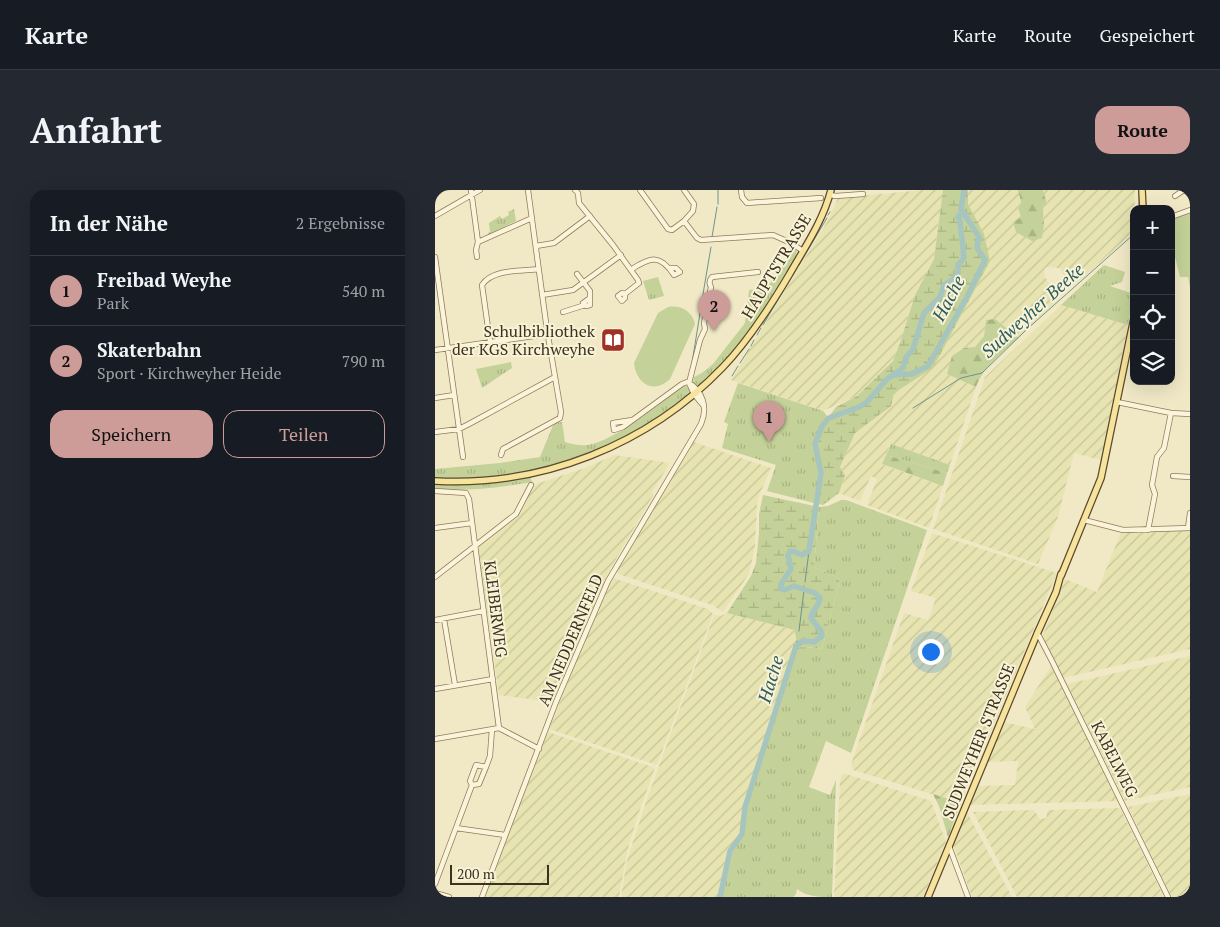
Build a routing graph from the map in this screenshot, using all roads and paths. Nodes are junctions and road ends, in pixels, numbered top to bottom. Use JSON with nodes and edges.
{"nodes":[{"id":1,"x":480,"y":190,"type":"edge"},
{"id":2,"x":528,"y":190,"type":"edge"},
{"id":3,"x":640,"y":190,"type":"edge"},
{"id":4,"x":685,"y":190,"type":"edge"},
{"id":5,"x":741,"y":190,"type":"edge"},
{"id":6,"x":1142,"y":190,"type":"edge"},
{"id":7,"x":1183,"y":190,"type":"edge"},
{"id":8,"x":578,"y":191,"type":"edge"},
{"id":9,"x":472,"y":192,"type":"edge"},
{"id":10,"x":831,"y":192,"type":"edge"},
{"id":11,"x":863,"y":194,"type":"dead end"},
{"id":12,"x":1175,"y":196,"type":"dead end"},
{"id":13,"x":821,"y":198,"type":"dead end"},
{"id":14,"x":1143,"y":205,"type":"edge"},
{"id":15,"x":1190,"y":210,"type":"edge"},
{"id":16,"x":435,"y":216,"type":"edge"},
{"id":17,"x":590,"y":216,"type":"junction"},
{"id":18,"x":1175,"y":216,"type":"edge"},
{"id":19,"x":531,"y":218,"type":"junction"},
{"id":20,"x":683,"y":221,"type":"junction"},
{"id":21,"x":478,"y":242,"type":"junction"},
{"id":22,"x":536,"y":246,"type":"junction"},
{"id":23,"x":803,"y":252,"type":"junction"},
{"id":24,"x":621,"y":255,"type":"junction"},
{"id":25,"x":435,"y":257,"type":"edge"},
{"id":26,"x":477,"y":257,"type":"dead end"},
{"id":27,"x":435,"y":265,"type":"edge"},
{"id":28,"x":669,"y":268,"type":"dead end"},
{"id":29,"x":539,"y":269,"type":"junction"},
{"id":30,"x":631,"y":270,"type":"junction"},
{"id":31,"x":758,"y":272,"type":"dead end"},
{"id":32,"x":577,"y":274,"type":"dead end"},
{"id":33,"x":583,"y":282,"type":"junction"},
{"id":34,"x":625,"y":294,"type":"dead end"},
{"id":35,"x":543,"y":295,"type":"junction"},
{"id":36,"x":563,"y":312,"type":"dead end"},
{"id":37,"x":548,"y":334,"type":"junction"},
{"id":38,"x":1130,"y":339,"type":"edge"},
{"id":39,"x":490,"y":342,"type":"junction"},
{"id":40,"x":448,"y":348,"type":"junction"},
{"id":41,"x":435,"y":350,"type":"edge"},
{"id":42,"x":1127,"y":354,"type":"junction"},
{"id":43,"x":1130,"y":354,"type":"edge"},
{"id":44,"x":555,"y":377,"type":"junction"},
{"id":45,"x":689,"y":384,"type":"junction"},
{"id":46,"x":696,"y":393,"type":"junction"},
{"id":47,"x":454,"y":395,"type":"junction"},
{"id":48,"x":435,"y":398,"type":"edge"},
{"id":49,"x":1117,"y":402,"type":"junction"},
{"id":50,"x":1171,"y":413,"type":"junction"},
{"id":51,"x":1190,"y":414,"type":"edge"},
{"id":52,"x":632,"y":420,"type":"dead end"},
{"id":53,"x":459,"y":429,"type":"junction"},
{"id":54,"x":435,"y":432,"type":"edge"},
{"id":55,"x":501,"y":455,"type":"dead end"},
{"id":56,"x":463,"y":457,"type":"dead end"},
{"id":57,"x":1173,"y":476,"type":"dead end"},
{"id":58,"x":1190,"y":477,"type":"edge"},
{"id":59,"x":435,"y":481,"type":"edge"},
{"id":60,"x":531,"y":485,"type":"dead end"},
{"id":61,"x":435,"y":491,"type":"edge"},
{"id":62,"x":1190,"y":514,"type":"edge"},
{"id":63,"x":1084,"y":520,"type":"junction"},
{"id":64,"x":472,"y":523,"type":"junction"},
{"id":65,"x":435,"y":528,"type":"edge"},
{"id":66,"x":1189,"y":528,"type":"edge"},
{"id":67,"x":1147,"y":530,"type":"junction"},
{"id":68,"x":476,"y":546,"type":"junction"},
{"id":69,"x":435,"y":577,"type":"edge"},
{"id":70,"x":483,"y":611,"type":"junction"},
{"id":71,"x":444,"y":618,"type":"junction"},
{"id":72,"x":435,"y":620,"type":"edge"},
{"id":73,"x":1037,"y":634,"type":"junction"},
{"id":74,"x":493,"y":679,"type":"junction"},
{"id":75,"x":455,"y":685,"type":"junction"},
{"id":76,"x":435,"y":689,"type":"edge"},
{"id":77,"x":499,"y":728,"type":"junction"},
{"id":78,"x":492,"y":729,"type":"junction"},
{"id":79,"x":435,"y":739,"type":"edge"},
{"id":80,"x":539,"y":749,"type":"junction"},
{"id":81,"x":486,"y":767,"type":"junction"},
{"id":82,"x":472,"y":785,"type":"junction"},
{"id":83,"x":456,"y":828,"type":"junction"},
{"id":84,"x":505,"y":835,"type":"junction"},
{"id":85,"x":949,"y":846,"type":"junction"},
{"id":86,"x":435,"y":884,"type":"edge"},
{"id":87,"x":435,"y":893,"type":"edge"},
{"id":88,"x":449,"y":897,"type":"edge"},
{"id":89,"x":482,"y":897,"type":"edge"},
{"id":90,"x":928,"y":897,"type":"edge"},
{"id":91,"x":968,"y":897,"type":"edge"},
{"id":92,"x":1168,"y":897,"type":"edge"}],
"edges":[{"from":1,"to":9,"type":"street"},
{"from":2,"to":19,"type":"street"},
{"from":3,"to":20,"type":"street"},
{"from":4,"to":20,"type":"street"},
{"from":5,"to":13,"type":"street"},
{"from":6,"to":14,"type":"main road"},
{"from":7,"to":12,"type":"street"},
{"from":8,"to":17,"type":"street"},
{"from":9,"to":16,"type":"street"},
{"from":9,"to":21,"type":"street"},
{"from":10,"to":11,"type":"street"},
{"from":10,"to":23,"type":"main road","name":"HAUPTSTRASSE"},
{"from":15,"to":18,"type":"street"},
{"from":17,"to":22,"type":"street"},
{"from":17,"to":24,"type":"street"},
{"from":19,"to":21,"type":"street"},
{"from":19,"to":22,"type":"street"},
{"from":20,"to":23,"type":"street"},
{"from":21,"to":26,"type":"street"},
{"from":22,"to":29,"type":"street"},
{"from":23,"to":46,"type":"main road","name":"HAUPTSTRASSE"},
{"from":24,"to":30,"type":"street"},
{"from":24,"to":33,"type":"street"},
{"from":25,"to":27,"type":"street"},
{"from":27,"to":40,"type":"street"},
{"from":28,"to":30,"type":"street"},
{"from":29,"to":35,"type":"street"},
{"from":29,"to":39,"type":"street"},
{"from":30,"to":34,"type":"street"},
{"from":31,"to":45,"type":"street"},
{"from":32,"to":33,"type":"street"},
{"from":33,"to":35,"type":"street"},
{"from":33,"to":36,"type":"street"},
{"from":35,"to":37,"type":"street"},
{"from":37,"to":39,"type":"street"},
{"from":37,"to":44,"type":"street"},
{"from":38,"to":42,"type":"main road","name":"SUDWEYHER STRASSE"},
{"from":39,"to":40,"type":"street"},
{"from":40,"to":41,"type":"street"},
{"from":40,"to":47,"type":"street"},
{"from":42,"to":43,"type":"street"},
{"from":42,"to":49,"type":"main road","name":"SUDWEYHER STRASSE"},
{"from":44,"to":53,"type":"street"},
{"from":44,"to":55,"type":"street"},
{"from":45,"to":46,"type":"street"},
{"from":45,"to":52,"type":"street"},
{"from":46,"to":59,"type":"main road","name":"HAUPTSTRASSE"},
{"from":46,"to":80,"type":"street","name":"AM NEDDERNFELD"},
{"from":47,"to":48,"type":"street"},
{"from":47,"to":53,"type":"street"},
{"from":49,"to":50,"type":"street"},
{"from":49,"to":63,"type":"main road","name":"SUDWEYHER STRASSE"},
{"from":50,"to":51,"type":"street"},
{"from":50,"to":67,"type":"street"},
{"from":53,"to":54,"type":"street"},
{"from":53,"to":56,"type":"street"},
{"from":57,"to":58,"type":"street"},
{"from":60,"to":68,"type":"street"},
{"from":61,"to":64,"type":"street","name":"KLEIBERWEG"},
{"from":62,"to":66,"type":"street"},
{"from":63,"to":67,"type":"street"},
{"from":63,"to":73,"type":"main road","name":"SUDWEYHER STRASSE"},
{"from":64,"to":65,"type":"street"},
{"from":64,"to":68,"type":"street","name":"KLEIBERWEG"},
{"from":66,"to":67,"type":"street"},
{"from":68,"to":69,"type":"street"},
{"from":68,"to":70,"type":"street","name":"KLEIBERWEG"},
{"from":70,"to":71,"type":"street"},
{"from":70,"to":74,"type":"street","name":"KLEIBERWEG"},
{"from":71,"to":72,"type":"street"},
{"from":71,"to":75,"type":"street"},
{"from":73,"to":85,"type":"main road","name":"SUDWEYHER STRASSE"},
{"from":73,"to":92,"type":"street","name":"KABELWEG"},
{"from":74,"to":75,"type":"street"},
{"from":74,"to":77,"type":"street","name":"KLEIBERWEG"},
{"from":75,"to":76,"type":"street"},
{"from":77,"to":78,"type":"street"},
{"from":77,"to":80,"type":"street"},
{"from":78,"to":79,"type":"street"},
{"from":78,"to":81,"type":"street"},
{"from":80,"to":84,"type":"street","name":"AM NEDDERNFELD"},
{"from":81,"to":82,"type":"street"},
{"from":81,"to":82,"type":"street"},
{"from":82,"to":83,"type":"street"},
{"from":83,"to":84,"type":"street"},
{"from":83,"to":86,"type":"street"},
{"from":84,"to":89,"type":"street","name":"AM NEDDERNFELD"},
{"from":85,"to":90,"type":"main road","name":"SUDWEYHER STRASSE"},
{"from":85,"to":91,"type":"street"},
{"from":87,"to":88,"type":"street"}]}
